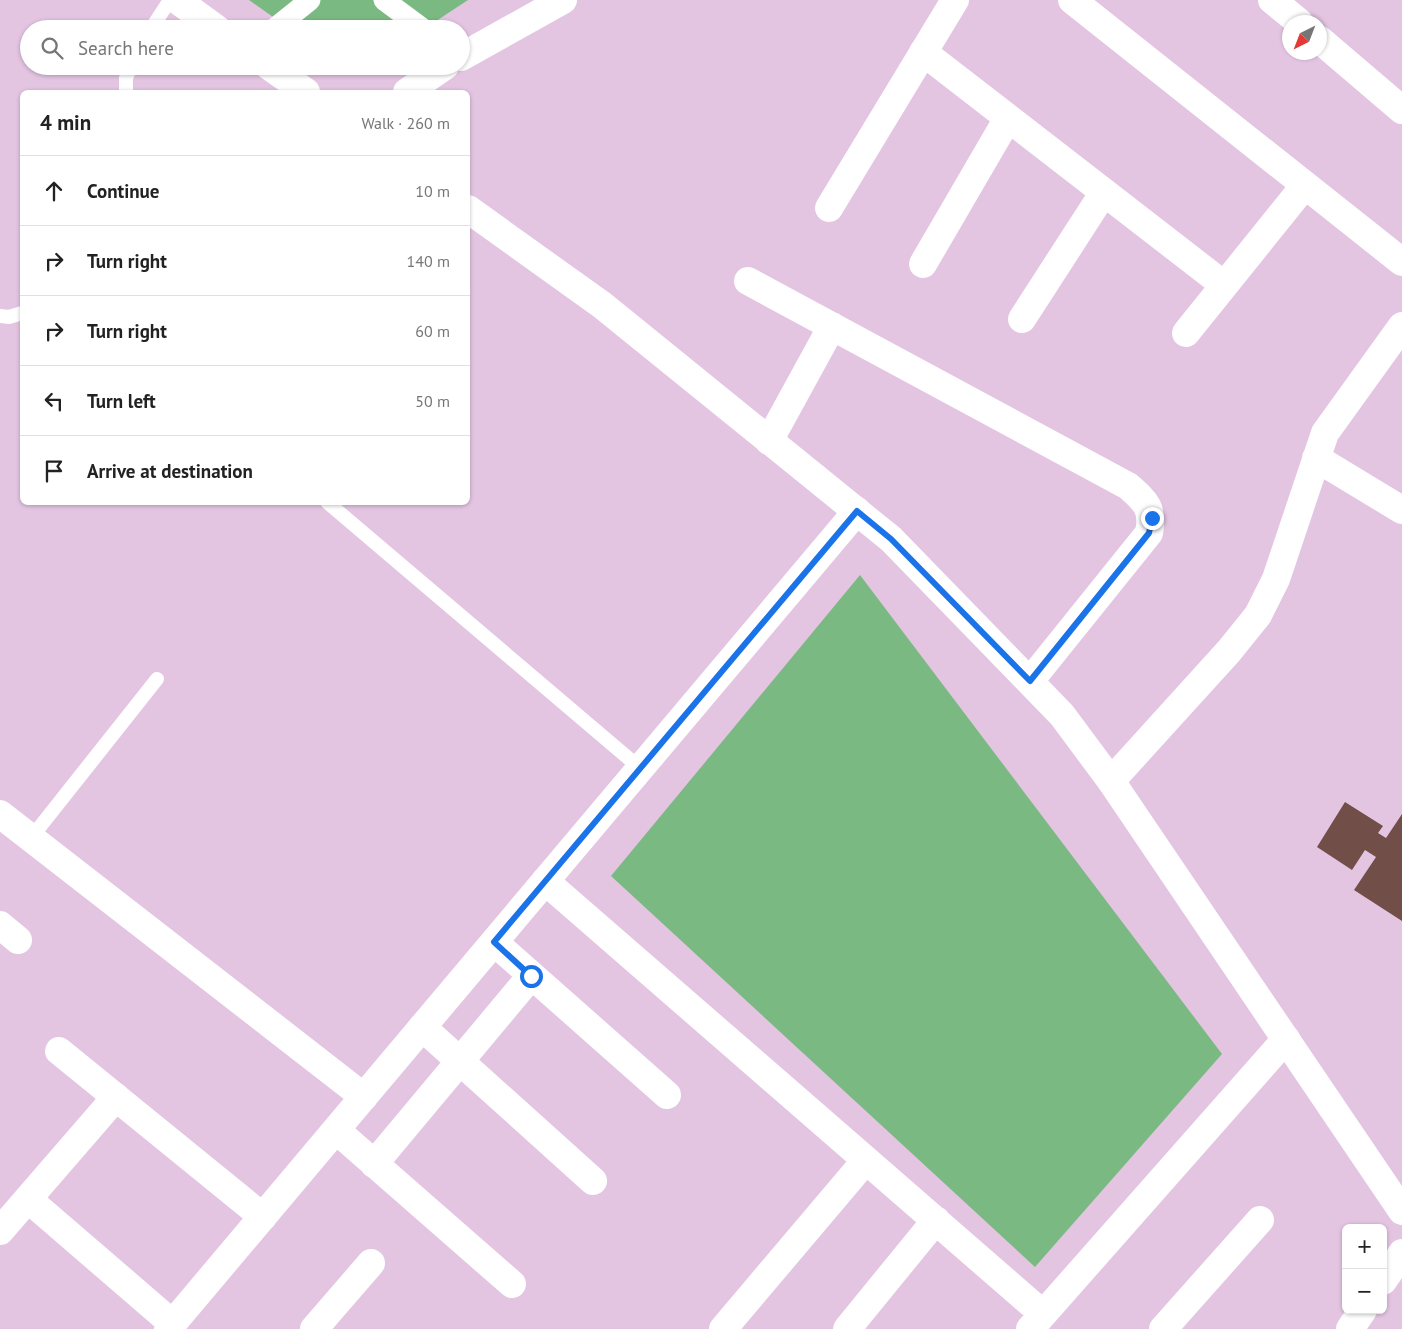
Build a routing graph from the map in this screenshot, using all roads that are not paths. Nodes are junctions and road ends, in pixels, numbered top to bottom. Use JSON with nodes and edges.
{"nodes":[{"id":1,"x":170,"y":0,"type":"edge"},
{"id":2,"x":177,"y":0,"type":"edge"},
{"id":3,"x":310,"y":0,"type":"edge"},
{"id":4,"x":384,"y":0,"type":"edge"},
{"id":5,"x":563,"y":0,"type":"edge"},
{"id":6,"x":954,"y":0,"type":"edge"},
{"id":7,"x":1072,"y":0,"type":"edge"},
{"id":8,"x":1272,"y":0,"type":"edge"},
{"id":9,"x":1290,"y":15,"type":"edge"},
{"id":10,"x":157,"y":20,"type":"edge"},
{"id":11,"x":205,"y":20,"type":"edge"},
{"id":12,"x":285,"y":20,"type":"edge"},
{"id":13,"x":411,"y":20,"type":"edge"},
{"id":14,"x":1327,"y":46,"type":"edge"},
{"id":15,"x":470,"y":52,"type":"edge"},
{"id":16,"x":923,"y":52,"type":"junction"},
{"id":17,"x":127,"y":75,"type":"edge"},
{"id":18,"x":282,"y":75,"type":"edge"},
{"id":19,"x":432,"y":75,"type":"edge"},
{"id":20,"x":126,"y":90,"type":"edge"},
{"id":21,"x":303,"y":90,"type":"edge"},
{"id":22,"x":410,"y":90,"type":"edge"},
{"id":23,"x":1402,"y":110,"type":"edge"},
{"id":24,"x":1008,"y":118,"type":"junction"},
{"id":25,"x":1305,"y":185,"type":"junction"},
{"id":26,"x":1104,"y":192,"type":"junction"},
{"id":27,"x":829,"y":208,"type":"dead end"},
{"id":28,"x":470,"y":210,"type":"edge"},
{"id":29,"x":1402,"y":262,"type":"edge"},
{"id":30,"x":922,"y":264,"type":"dead end"},
{"id":31,"x":748,"y":281,"type":"dead end"},
{"id":32,"x":1224,"y":285,"type":"junction"},
{"id":33,"x":20,"y":314,"type":"edge"},
{"id":34,"x":0,"y":316,"type":"edge"},
{"id":35,"x":1022,"y":319,"type":"dead end"},
{"id":36,"x":832,"y":326,"type":"junction"},
{"id":37,"x":1186,"y":334,"type":"dead end"},
{"id":38,"x":1399,"y":336,"type":"edge"},
{"id":39,"x":770,"y":441,"type":"junction"},
{"id":40,"x":1316,"y":458,"type":"junction"},
{"id":41,"x":331,"y":505,"type":"edge"},
{"id":42,"x":1402,"y":510,"type":"edge"},
{"id":43,"x":857,"y":511,"type":"junction"},
{"id":44,"x":157,"y":679,"type":"dead end"},
{"id":45,"x":1030,"y":681,"type":"junction"},
{"id":46,"x":640,"y":768,"type":"junction"},
{"id":47,"x":1111,"y":781,"type":"junction"},
{"id":48,"x":0,"y":814,"type":"edge"},
{"id":49,"x":31,"y":838,"type":"junction"},
{"id":50,"x":545,"y":881,"type":"junction"},
{"id":51,"x":494,"y":942,"type":"junction"},
{"id":52,"x":531,"y":976,"type":"junction"},
{"id":53,"x":422,"y":1027,"type":"junction"},
{"id":54,"x":1286,"y":1039,"type":"junction"},
{"id":55,"x":59,"y":1051,"type":"dead end"},
{"id":56,"x":460,"y":1061,"type":"junction"},
{"id":57,"x":667,"y":1095,"type":"dead end"},
{"id":58,"x":116,"y":1097,"type":"junction"},
{"id":59,"x":364,"y":1097,"type":"junction"},
{"id":60,"x":336,"y":1130,"type":"junction"},
{"id":61,"x":866,"y":1160,"type":"junction"},
{"id":62,"x":374,"y":1164,"type":"junction"},
{"id":63,"x":593,"y":1181,"type":"dead end"},
{"id":64,"x":28,"y":1199,"type":"junction"},
{"id":65,"x":1402,"y":1211,"type":"edge"},
{"id":66,"x":263,"y":1217,"type":"junction"},
{"id":67,"x":936,"y":1220,"type":"junction"},
{"id":68,"x":1260,"y":1220,"type":"dead end"},
{"id":69,"x":0,"y":1231,"type":"edge"},
{"id":70,"x":1402,"y":1253,"type":"edge"},
{"id":71,"x":371,"y":1263,"type":"dead end"},
{"id":72,"x":1387,"y":1274,"type":"edge"},
{"id":73,"x":512,"y":1284,"type":"dead end"},
{"id":74,"x":1360,"y":1314,"type":"edge"},
{"id":75,"x":1036,"y":1321,"type":"edge"},
{"id":76,"x":170,"y":1326,"type":"edge"},
{"id":77,"x":314,"y":1329,"type":"edge"},
{"id":78,"x":723,"y":1329,"type":"edge"},
{"id":79,"x":847,"y":1329,"type":"edge"},
{"id":80,"x":1163,"y":1329,"type":"edge"},
{"id":81,"x":1350,"y":1329,"type":"edge"}],
"edges":[{"from":1,"to":10,"type":"lane"},
{"from":2,"to":11,"type":"street"},
{"from":3,"to":12,"type":"street"},
{"from":4,"to":13,"type":"street"},
{"from":5,"to":15,"type":"street"},
{"from":6,"to":16,"type":"street"},
{"from":7,"to":25,"type":"street"},
{"from":8,"to":9,"type":"street"},
{"from":14,"to":23,"type":"street"},
{"from":16,"to":24,"type":"street"},
{"from":16,"to":27,"type":"street"},
{"from":17,"to":20,"type":"lane"},
{"from":18,"to":21,"type":"street"},
{"from":19,"to":22,"type":"street"},
{"from":24,"to":26,"type":"street"},
{"from":24,"to":30,"type":"street"},
{"from":25,"to":29,"type":"street"},
{"from":25,"to":32,"type":"street"},
{"from":26,"to":32,"type":"street"},
{"from":26,"to":35,"type":"street"},
{"from":28,"to":39,"type":"street"},
{"from":31,"to":36,"type":"street"},
{"from":32,"to":37,"type":"street"},
{"from":33,"to":34,"type":"lane"},
{"from":36,"to":39,"type":"street"},
{"from":36,"to":45,"type":"street"},
{"from":38,"to":40,"type":"street"},
{"from":39,"to":43,"type":"street"},
{"from":40,"to":42,"type":"street"},
{"from":40,"to":47,"type":"street"},
{"from":41,"to":46,"type":"lane"},
{"from":43,"to":45,"type":"street"},
{"from":43,"to":46,"type":"street"},
{"from":44,"to":49,"type":"lane"},
{"from":45,"to":47,"type":"street"},
{"from":46,"to":50,"type":"street"},
{"from":47,"to":54,"type":"street"},
{"from":48,"to":49,"type":"street"},
{"from":49,"to":59,"type":"street"},
{"from":50,"to":51,"type":"street"},
{"from":50,"to":61,"type":"street"},
{"from":51,"to":52,"type":"street"},
{"from":51,"to":53,"type":"street"},
{"from":52,"to":56,"type":"street"},
{"from":52,"to":57,"type":"street"},
{"from":53,"to":56,"type":"street"},
{"from":53,"to":59,"type":"street"},
{"from":54,"to":65,"type":"street"},
{"from":54,"to":75,"type":"street"},
{"from":55,"to":58,"type":"street"},
{"from":56,"to":62,"type":"street"},
{"from":56,"to":63,"type":"street"},
{"from":58,"to":64,"type":"street"},
{"from":58,"to":66,"type":"street"},
{"from":59,"to":60,"type":"street"},
{"from":60,"to":62,"type":"street"},
{"from":60,"to":66,"type":"street"},
{"from":61,"to":67,"type":"street"},
{"from":61,"to":78,"type":"street"},
{"from":62,"to":73,"type":"street"},
{"from":64,"to":69,"type":"street"},
{"from":64,"to":76,"type":"street"},
{"from":66,"to":76,"type":"street"},
{"from":67,"to":75,"type":"street"},
{"from":67,"to":79,"type":"street"},
{"from":68,"to":80,"type":"street"},
{"from":70,"to":72,"type":"street"},
{"from":71,"to":77,"type":"street"},
{"from":74,"to":81,"type":"street"}]}
